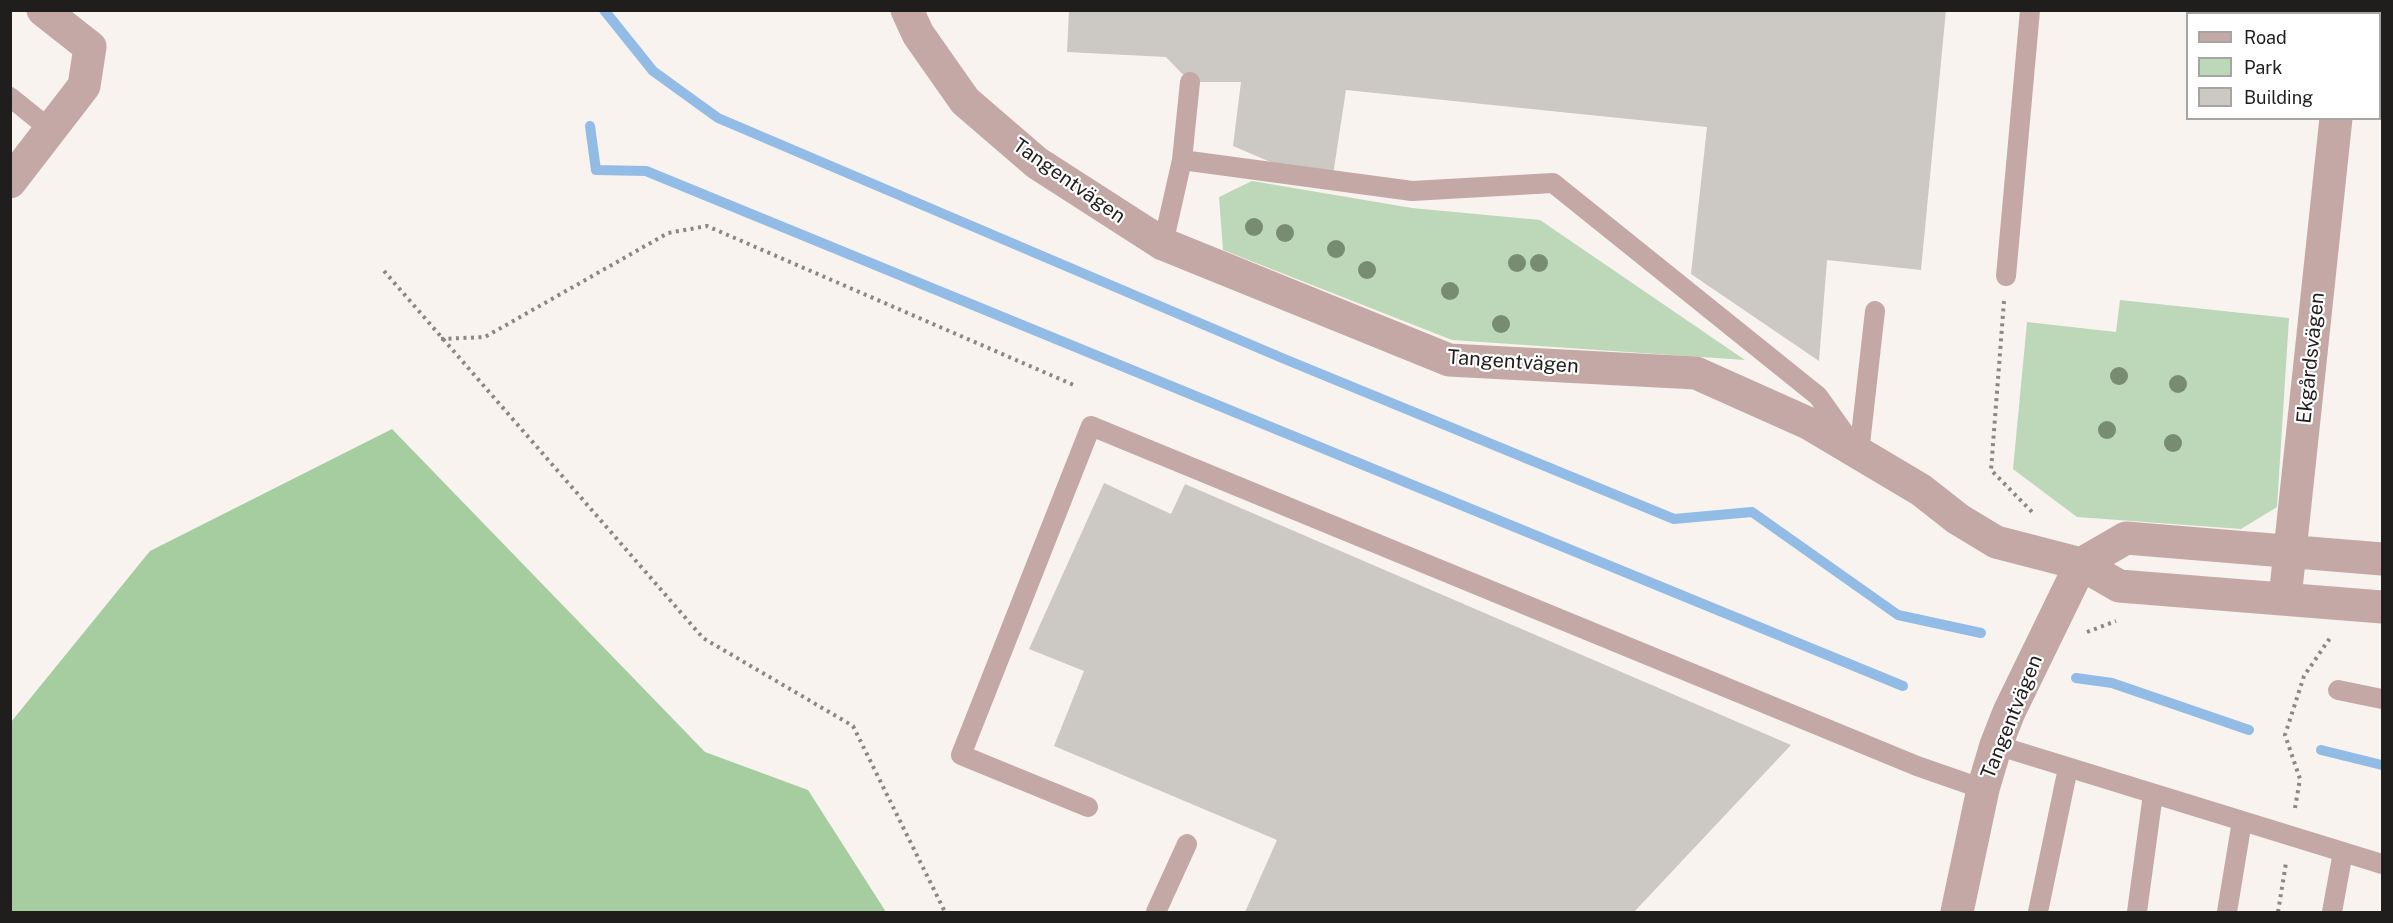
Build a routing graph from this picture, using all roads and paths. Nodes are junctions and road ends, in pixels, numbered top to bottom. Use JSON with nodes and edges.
{"nodes":[{"id":1,"x":43,"y":10,"type":"edge"},
{"id":2,"x":907,"y":10,"type":"edge"},
{"id":3,"x":2030,"y":10,"type":"edge"},
{"id":4,"x":1190,"y":82,"type":"dead end"},
{"id":5,"x":10,"y":97,"type":"edge"},
{"id":6,"x":2336,"y":120,"type":"edge"},
{"id":7,"x":51,"y":130,"type":"junction"},
{"id":8,"x":1182,"y":160,"type":"junction"},
{"id":9,"x":10,"y":182,"type":"edge"},
{"id":10,"x":1163,"y":244,"type":"junction"},
{"id":11,"x":384,"y":271,"type":"dead end"},
{"id":12,"x":2006,"y":276,"type":"joint"},
{"id":13,"x":1875,"y":311,"type":"dead end"},
{"id":14,"x":441,"y":339,"type":"junction"},
{"id":15,"x":1076,"y":386,"type":"dead end"},
{"id":16,"x":1859,"y":453,"type":"junction"},
{"id":17,"x":2040,"y":521,"type":"dead end"},
{"id":18,"x":2290,"y":549,"type":"junction"},
{"id":19,"x":2382,"y":559,"type":"edge"},
{"id":20,"x":2081,"y":564,"type":"junction"},
{"id":21,"x":2284,"y":598,"type":"junction"},
{"id":22,"x":2382,"y":607,"type":"edge"},
{"id":23,"x":2337,"y":629,"type":"dead end"},
{"id":24,"x":2338,"y":690,"type":"dead end"},
{"id":25,"x":2382,"y":699,"type":"edge"},
{"id":26,"x":1996,"y":745,"type":"junction"},
{"id":27,"x":2068,"y":768,"type":"junction"},
{"id":28,"x":1983,"y":789,"type":"junction"},
{"id":29,"x":2153,"y":794,"type":"junction"},
{"id":30,"x":1088,"y":807,"type":"dead end"},
{"id":31,"x":2242,"y":821,"type":"junction"},
{"id":32,"x":2291,"y":835,"type":"junction"},
{"id":33,"x":1187,"y":844,"type":"dead end"},
{"id":34,"x":2343,"y":852,"type":"junction"},
{"id":35,"x":2382,"y":864,"type":"edge"},
{"id":36,"x":945,"y":912,"type":"edge"},
{"id":37,"x":1156,"y":912,"type":"edge"},
{"id":38,"x":1957,"y":912,"type":"edge"},
{"id":39,"x":2041,"y":912,"type":"edge"},
{"id":40,"x":2137,"y":912,"type":"edge"},
{"id":41,"x":2227,"y":912,"type":"edge"},
{"id":42,"x":2278,"y":912,"type":"edge"},
{"id":43,"x":2332,"y":912,"type":"edge"}],
"edges":[{"from":1,"to":7,"type":"street"},
{"from":2,"to":10,"type":"street","name":"Tangentvägen"},
{"from":3,"to":12,"type":"lane"},
{"from":4,"to":8,"type":"lane"},
{"from":5,"to":7,"type":"lane"},
{"from":6,"to":18,"type":"street","name":"Ekgårdsvägen"},
{"from":7,"to":9,"type":"street"},
{"from":8,"to":10,"type":"lane"},
{"from":8,"to":16,"type":"lane"},
{"from":10,"to":16,"type":"street","name":"Tangentvägen"},
{"from":11,"to":14,"type":"path"},
{"from":12,"to":17,"type":"path"},
{"from":13,"to":16,"type":"lane"},
{"from":14,"to":15,"type":"path"},
{"from":14,"to":36,"type":"path"},
{"from":16,"to":20,"type":"street","name":"Tangentvägen"},
{"from":18,"to":19,"type":"street"},
{"from":18,"to":20,"type":"street"},
{"from":18,"to":21,"type":"street","name":"Ekgårdsvägen"},
{"from":20,"to":21,"type":"street","name":"Tangentvägen"},
{"from":20,"to":26,"type":"street","name":"Tangentvägen"},
{"from":21,"to":22,"type":"street","name":"Tangentvägen"},
{"from":23,"to":32,"type":"path"},
{"from":24,"to":25,"type":"lane"},
{"from":26,"to":27,"type":"lane"},
{"from":26,"to":28,"type":"street","name":"Tangentvägen"},
{"from":27,"to":29,"type":"lane"},
{"from":27,"to":39,"type":"lane"},
{"from":28,"to":30,"type":"lane"},
{"from":28,"to":38,"type":"street","name":"Tangentvägen"},
{"from":29,"to":31,"type":"lane"},
{"from":29,"to":40,"type":"lane"},
{"from":31,"to":32,"type":"lane"},
{"from":31,"to":41,"type":"lane"},
{"from":32,"to":34,"type":"lane"},
{"from":32,"to":42,"type":"path"},
{"from":33,"to":37,"type":"lane"},
{"from":34,"to":35,"type":"lane"},
{"from":34,"to":43,"type":"lane"}]}
